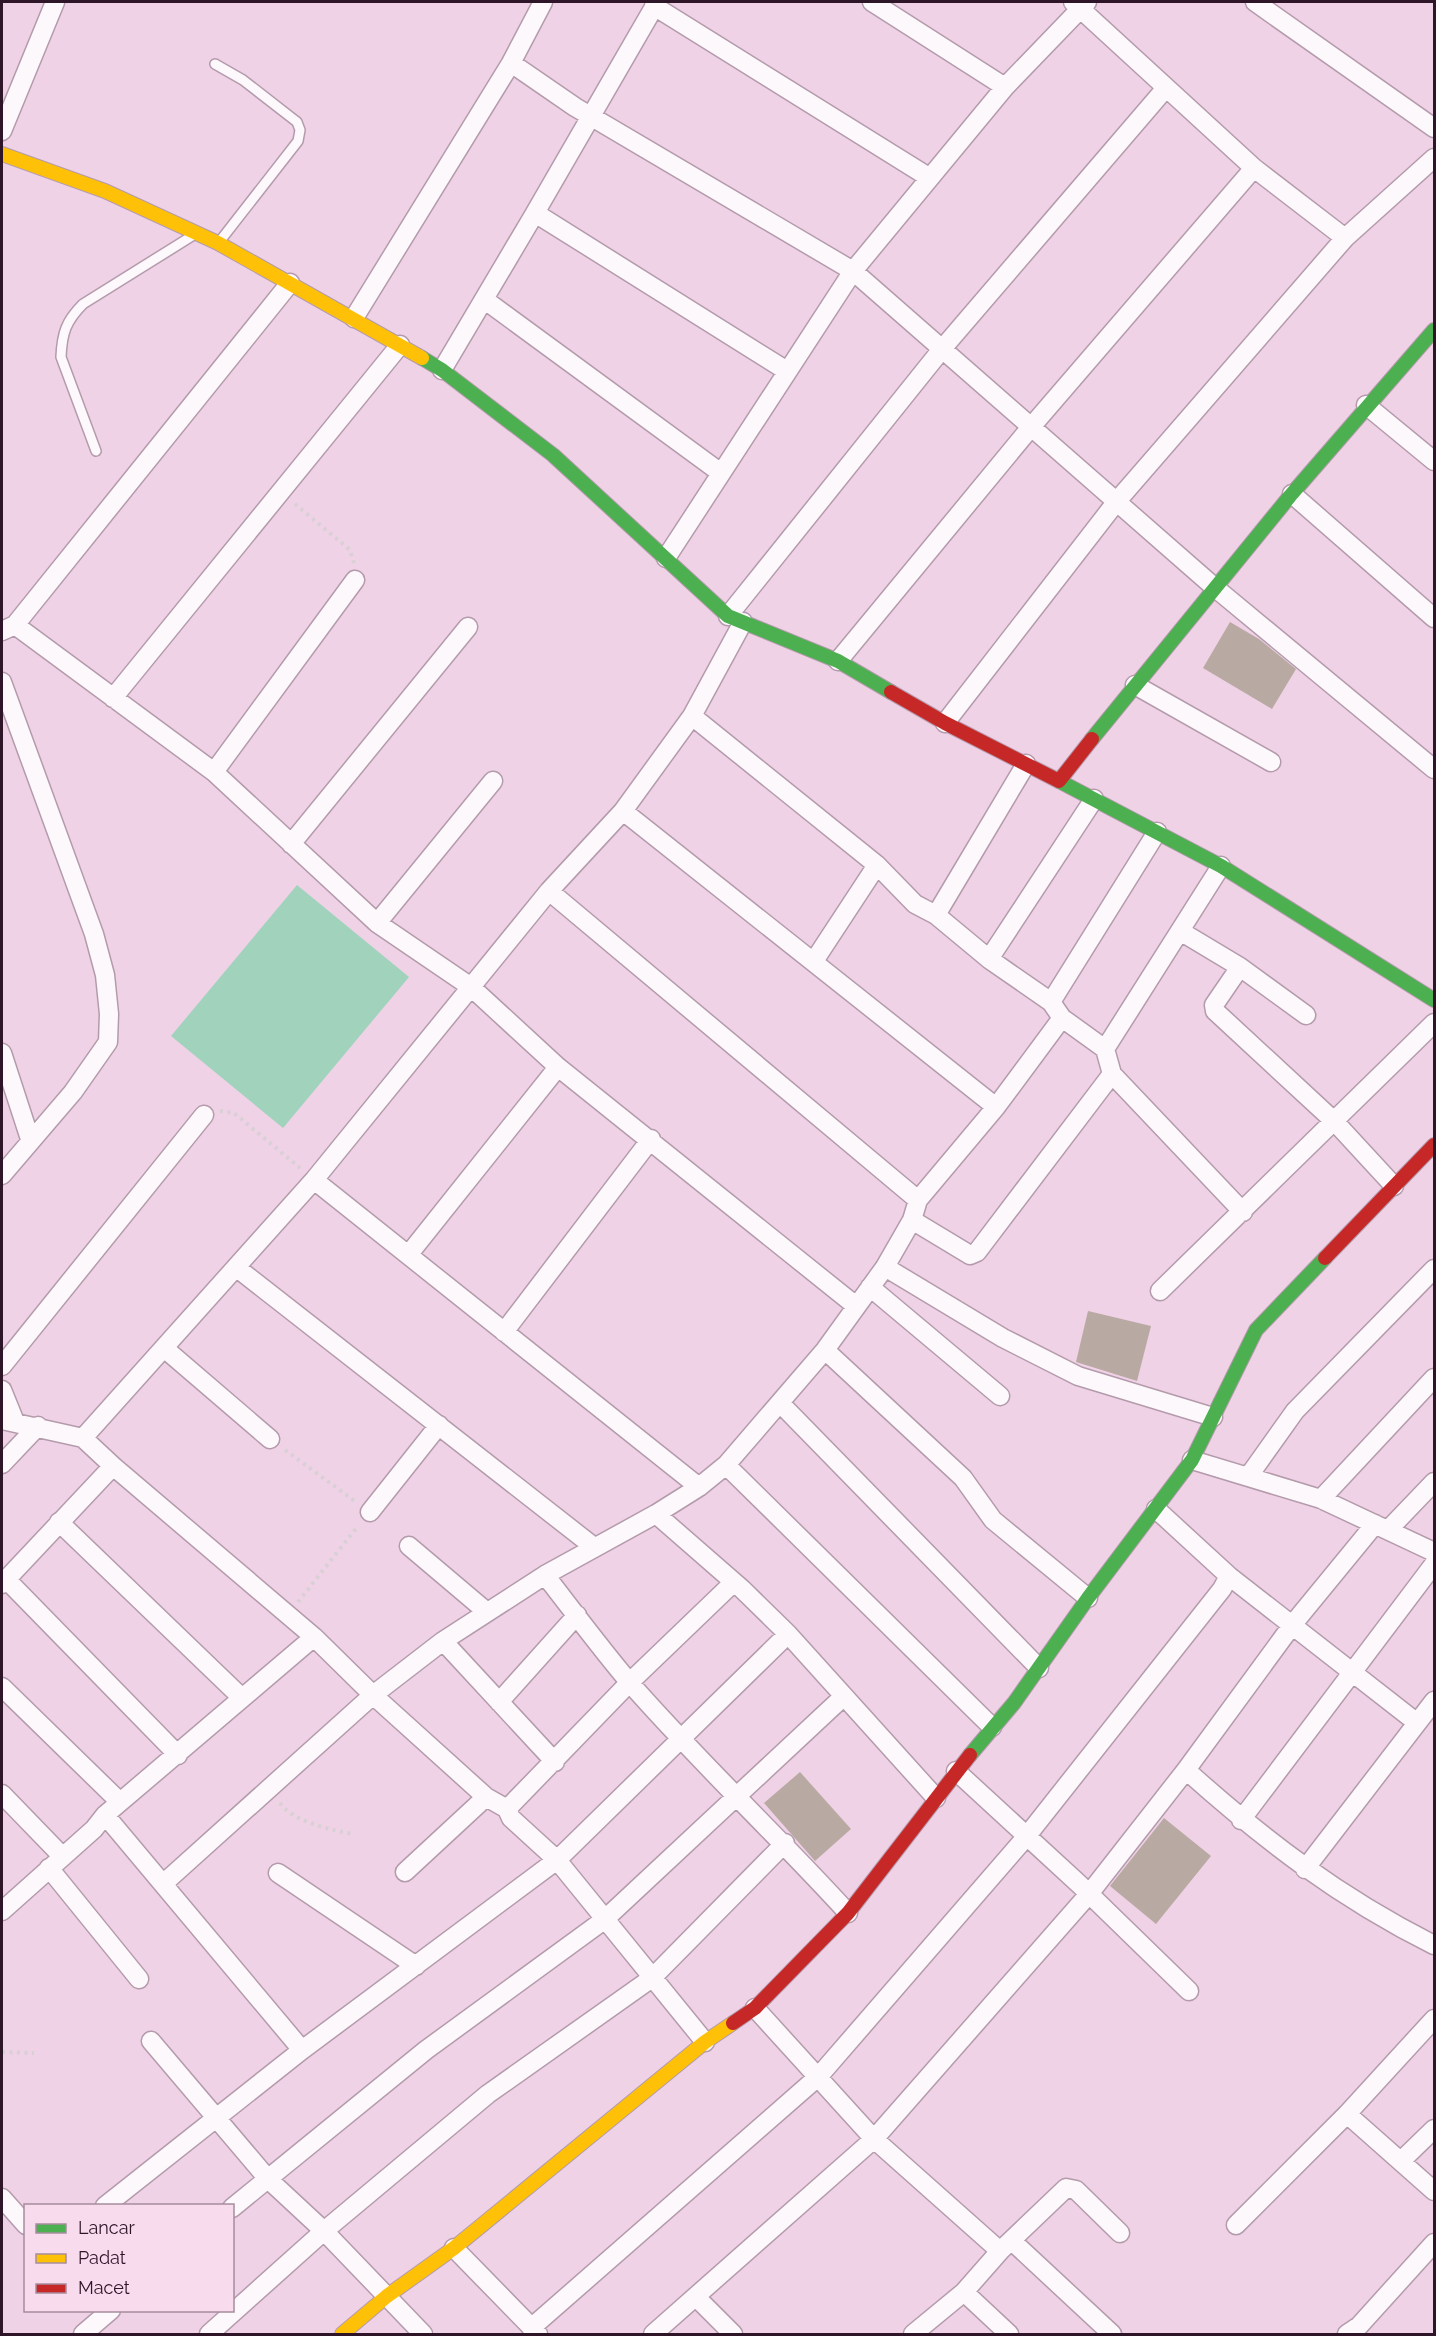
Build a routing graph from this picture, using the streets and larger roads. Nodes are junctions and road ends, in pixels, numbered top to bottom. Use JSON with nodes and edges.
{"nodes":[{"id":1,"x":55,"y":2,"type":"edge"},
{"id":2,"x":543,"y":2,"type":"edge"},
{"id":3,"x":872,"y":2,"type":"edge"},
{"id":4,"x":1255,"y":2,"type":"edge"},
{"id":5,"x":656,"y":4,"type":"edge"},
{"id":6,"x":1080,"y":4,"type":"edge"},
{"id":7,"x":511,"y":63,"type":"junction"},
{"id":8,"x":1005,"y":87,"type":"junction"},
{"id":9,"x":1165,"y":89,"type":"junction"},
{"id":10,"x":591,"y":117,"type":"junction"},
{"id":11,"x":1434,"y":128,"type":"edge"},
{"id":12,"x":2,"y":131,"type":"edge"},
{"id":13,"x":2,"y":154,"type":"edge"},
{"id":14,"x":1434,"y":158,"type":"edge"},
{"id":15,"x":1254,"y":168,"type":"junction"},
{"id":16,"x":930,"y":178,"type":"junction"},
{"id":17,"x":535,"y":213,"type":"junction"},
{"id":18,"x":1345,"y":238,"type":"junction"},
{"id":19,"x":853,"y":272,"type":"junction"},
{"id":20,"x":290,"y":283,"type":"junction"},
{"id":21,"x":485,"y":300,"type":"junction"},
{"id":22,"x":354,"y":318,"type":"junction"},
{"id":23,"x":1434,"y":330,"type":"edge"},
{"id":24,"x":400,"y":345,"type":"junction"},
{"id":25,"x":942,"y":348,"type":"junction"},
{"id":26,"x":442,"y":370,"type":"junction"},
{"id":27,"x":787,"y":371,"type":"junction"},
{"id":28,"x":1366,"y":405,"type":"junction"},
{"id":29,"x":1031,"y":427,"type":"junction"},
{"id":30,"x":1434,"y":461,"type":"edge"},
{"id":31,"x":721,"y":473,"type":"junction"},
{"id":32,"x":1292,"y":494,"type":"junction"},
{"id":33,"x":1117,"y":501,"type":"junction"},
{"id":34,"x":666,"y":558,"type":"junction"},
{"id":35,"x":355,"y":580,"type":"road end"},
{"id":36,"x":1213,"y":586,"type":"junction"},
{"id":37,"x":1434,"y":618,"type":"edge"},
{"id":38,"x":736,"y":619,"type":"junction"},
{"id":39,"x":468,"y":627,"type":"dead end"},
{"id":40,"x":8,"y":628,"type":"edge"},
{"id":41,"x":838,"y":661,"type":"junction"},
{"id":42,"x":2,"y":682,"type":"edge"},
{"id":43,"x":1135,"y":685,"type":"junction"},
{"id":44,"x":113,"y":698,"type":"junction"},
{"id":45,"x":692,"y":716,"type":"junction"},
{"id":46,"x":945,"y":723,"type":"junction"},
{"id":47,"x":1271,"y":762,"type":"dead end"},
{"id":48,"x":1026,"y":764,"type":"junction"},
{"id":49,"x":1434,"y":769,"type":"edge"},
{"id":50,"x":213,"y":772,"type":"junction"},
{"id":51,"x":493,"y":781,"type":"dead end"},
{"id":52,"x":1059,"y":781,"type":"junction"},
{"id":53,"x":1094,"y":799,"type":"junction"},
{"id":54,"x":623,"y":811,"type":"junction"},
{"id":55,"x":1157,"y":832,"type":"junction"},
{"id":56,"x":291,"y":844,"type":"junction"},
{"id":57,"x":877,"y":865,"type":"junction"},
{"id":58,"x":1221,"y":866,"type":"junction"},
{"id":59,"x":549,"y":891,"type":"junction"},
{"id":60,"x":936,"y":915,"type":"junction"},
{"id":61,"x":377,"y":922,"type":"junction"},
{"id":62,"x":1180,"y":931,"type":"junction"},
{"id":63,"x":989,"y":959,"type":"junction"},
{"id":64,"x":814,"y":961,"type":"junction"},
{"id":65,"x":1240,"y":967,"type":"junction"},
{"id":66,"x":471,"y":987,"type":"junction"},
{"id":67,"x":1434,"y":1000,"type":"edge"},
{"id":68,"x":1051,"y":1002,"type":"junction"},
{"id":69,"x":1306,"y":1015,"type":"dead end"},
{"id":70,"x":1062,"y":1017,"type":"junction"},
{"id":71,"x":1434,"y":1023,"type":"edge"},
{"id":72,"x":1105,"y":1049,"type":"junction"},
{"id":73,"x":2,"y":1053,"type":"edge"},
{"id":74,"x":558,"y":1067,"type":"junction"},
{"id":75,"x":1112,"y":1074,"type":"junction"},
{"id":76,"x":996,"y":1107,"type":"junction"},
{"id":77,"x":204,"y":1115,"type":"road end"},
{"id":78,"x":1335,"y":1122,"type":"junction"},
{"id":79,"x":30,"y":1139,"type":"junction"},
{"id":80,"x":651,"y":1139,"type":"junction"},
{"id":81,"x":1434,"y":1144,"type":"edge"},
{"id":82,"x":2,"y":1175,"type":"edge"},
{"id":83,"x":314,"y":1180,"type":"junction"},
{"id":84,"x":1394,"y":1186,"type":"junction"},
{"id":85,"x":918,"y":1200,"type":"junction"},
{"id":86,"x":1243,"y":1212,"type":"junction"},
{"id":87,"x":912,"y":1220,"type":"junction"},
{"id":88,"x":410,"y":1254,"type":"junction"},
{"id":89,"x":885,"y":1267,"type":"junction"},
{"id":90,"x":237,"y":1268,"type":"junction"},
{"id":91,"x":1434,"y":1269,"type":"edge"},
{"id":92,"x":870,"y":1287,"type":"junction"},
{"id":93,"x":1160,"y":1291,"type":"dead end"},
{"id":94,"x":856,"y":1306,"type":"junction"},
{"id":95,"x":504,"y":1332,"type":"junction"},
{"id":96,"x":164,"y":1348,"type":"junction"},
{"id":97,"x":825,"y":1350,"type":"junction"},
{"id":98,"x":2,"y":1366,"type":"edge"},
{"id":99,"x":1434,"y":1378,"type":"edge"},
{"id":100,"x":2,"y":1390,"type":"edge"},
{"id":101,"x":1000,"y":1396,"type":"dead end"},
{"id":102,"x":780,"y":1403,"type":"junction"},
{"id":103,"x":1213,"y":1418,"type":"junction"},
{"id":104,"x":8,"y":1421,"type":"edge"},
{"id":105,"x":439,"y":1425,"type":"junction"},
{"id":106,"x":38,"y":1426,"type":"junction"},
{"id":107,"x":83,"y":1437,"type":"junction"},
{"id":108,"x":270,"y":1439,"type":"road end"},
{"id":109,"x":1192,"y":1460,"type":"junction"},
{"id":110,"x":2,"y":1464,"type":"edge"},
{"id":111,"x":726,"y":1465,"type":"junction"},
{"id":112,"x":113,"y":1466,"type":"junction"},
{"id":113,"x":1248,"y":1477,"type":"junction"},
{"id":114,"x":1434,"y":1482,"type":"edge"},
{"id":115,"x":699,"y":1487,"type":"junction"},
{"id":116,"x":1321,"y":1498,"type":"junction"},
{"id":117,"x":1156,"y":1509,"type":"junction"},
{"id":118,"x":370,"y":1512,"type":"road end"},
{"id":119,"x":657,"y":1514,"type":"junction"},
{"id":120,"x":59,"y":1522,"type":"junction"},
{"id":121,"x":1382,"y":1527,"type":"junction"},
{"id":122,"x":409,"y":1546,"type":"dead end"},
{"id":123,"x":594,"y":1547,"type":"junction"},
{"id":124,"x":1434,"y":1552,"type":"edge"},
{"id":125,"x":1434,"y":1564,"type":"edge"},
{"id":126,"x":545,"y":1575,"type":"junction"},
{"id":127,"x":1229,"y":1576,"type":"junction"},
{"id":128,"x":4,"y":1581,"type":"edge"},
{"id":129,"x":733,"y":1583,"type":"junction"},
{"id":130,"x":1088,"y":1598,"type":"junction"},
{"id":131,"x":487,"y":1612,"type":"junction"},
{"id":132,"x":577,"y":1615,"type":"junction"},
{"id":133,"x":1293,"y":1624,"type":"junction"},
{"id":134,"x":788,"y":1634,"type":"junction"},
{"id":135,"x":314,"y":1637,"type":"junction"},
{"id":136,"x":443,"y":1641,"type":"junction"},
{"id":137,"x":1039,"y":1668,"type":"junction"},
{"id":138,"x":1352,"y":1671,"type":"junction"},
{"id":139,"x":630,"y":1682,"type":"junction"},
{"id":140,"x":2,"y":1687,"type":"edge"},
{"id":141,"x":373,"y":1695,"type":"junction"},
{"id":142,"x":241,"y":1697,"type":"junction"},
{"id":143,"x":843,"y":1697,"type":"junction"},
{"id":144,"x":1434,"y":1701,"type":"edge"},
{"id":145,"x":499,"y":1702,"type":"junction"},
{"id":146,"x":1416,"y":1722,"type":"junction"},
{"id":147,"x":992,"y":1727,"type":"junction"},
{"id":148,"x":682,"y":1739,"type":"junction"},
{"id":149,"x":178,"y":1755,"type":"junction"},
{"id":150,"x":555,"y":1762,"type":"junction"},
{"id":151,"x":1186,"y":1770,"type":"junction"},
{"id":152,"x":956,"y":1771,"type":"junction"},
{"id":153,"x":2,"y":1794,"type":"edge"},
{"id":154,"x":734,"y":1796,"type":"junction"},
{"id":155,"x":486,"y":1797,"type":"junction"},
{"id":156,"x":936,"y":1798,"type":"junction"},
{"id":157,"x":120,"y":1802,"type":"junction"},
{"id":158,"x":507,"y":1809,"type":"junction"},
{"id":159,"x":105,"y":1815,"type":"junction"},
{"id":160,"x":1241,"y":1820,"type":"junction"},
{"id":161,"x":1026,"y":1837,"type":"junction"},
{"id":162,"x":785,"y":1844,"type":"junction"},
{"id":163,"x":556,"y":1860,"type":"junction"},
{"id":164,"x":55,"y":1862,"type":"junction"},
{"id":165,"x":1305,"y":1869,"type":"junction"},
{"id":166,"x":405,"y":1872,"type":"dead end"},
{"id":167,"x":278,"y":1873,"type":"dead end"},
{"id":168,"x":164,"y":1883,"type":"junction"},
{"id":169,"x":1089,"y":1894,"type":"junction"},
{"id":170,"x":2,"y":1908,"type":"edge"},
{"id":171,"x":848,"y":1912,"type":"junction"},
{"id":172,"x":604,"y":1920,"type":"junction"},
{"id":173,"x":1434,"y":1945,"type":"edge"},
{"id":174,"x":416,"y":1966,"type":"junction"},
{"id":175,"x":652,"y":1978,"type":"junction"},
{"id":176,"x":138,"y":1979,"type":"dead end"},
{"id":177,"x":1189,"y":1991,"type":"dead end"},
{"id":178,"x":755,"y":2008,"type":"junction"},
{"id":179,"x":1434,"y":2019,"type":"edge"},
{"id":180,"x":151,"y":2041,"type":"dead end"},
{"id":181,"x":705,"y":2042,"type":"junction"},
{"id":182,"x":302,"y":2050,"type":"junction"},
{"id":183,"x":819,"y":2076,"type":"junction"},
{"id":184,"x":1347,"y":2114,"type":"junction"},
{"id":185,"x":215,"y":2118,"type":"junction"},
{"id":186,"x":1434,"y":2129,"type":"edge"},
{"id":187,"x":874,"y":2139,"type":"junction"},
{"id":188,"x":1402,"y":2160,"type":"junction"},
{"id":189,"x":268,"y":2179,"type":"junction"},
{"id":190,"x":1434,"y":2190,"type":"edge"},
{"id":191,"x":2,"y":2198,"type":"edge"},
{"id":192,"x":106,"y":2204,"type":"edge"},
{"id":193,"x":234,"y":2206,"type":"edge"},
{"id":194,"x":24,"y":2223,"type":"edge"},
{"id":195,"x":1236,"y":2225,"type":"dead end"},
{"id":196,"x":324,"y":2230,"type":"junction"},
{"id":197,"x":1120,"y":2233,"type":"dead end"},
{"id":198,"x":1434,"y":2243,"type":"edge"},
{"id":199,"x":1006,"y":2246,"type":"junction"},
{"id":200,"x":454,"y":2248,"type":"junction"},
{"id":201,"x":964,"y":2292,"type":"junction"},
{"id":202,"x":387,"y":2296,"type":"junction"},
{"id":203,"x":696,"y":2297,"type":"junction"},
{"id":204,"x":234,"y":2311,"type":"edge"},
{"id":205,"x":109,"y":2312,"type":"edge"},
{"id":206,"x":233,"y":2312,"type":"edge"},
{"id":207,"x":534,"y":2331,"type":"edge"},
{"id":208,"x":83,"y":2334,"type":"edge"},
{"id":209,"x":209,"y":2334,"type":"edge"},
{"id":210,"x":342,"y":2334,"type":"edge"},
{"id":211,"x":423,"y":2334,"type":"edge"},
{"id":212,"x":653,"y":2334,"type":"edge"},
{"id":213,"x":733,"y":2334,"type":"edge"},
{"id":214,"x":913,"y":2334,"type":"edge"},
{"id":215,"x":1009,"y":2334,"type":"edge"},
{"id":216,"x":1112,"y":2334,"type":"edge"},
{"id":217,"x":1347,"y":2334,"type":"edge"}],
"edges":[{"from":1,"to":12,"type":"street"},
{"from":2,"to":7,"type":"street"},
{"from":3,"to":8,"type":"street"},
{"from":4,"to":11,"type":"street"},
{"from":5,"to":10,"type":"street"},
{"from":5,"to":16,"type":"street"},
{"from":6,"to":8,"type":"street"},
{"from":6,"to":9,"type":"street"},
{"from":7,"to":10,"type":"street"},
{"from":7,"to":22,"type":"street"},
{"from":8,"to":16,"type":"street"},
{"from":9,"to":15,"type":"street"},
{"from":9,"to":25,"type":"street"},
{"from":10,"to":17,"type":"street"},
{"from":10,"to":19,"type":"street"},
{"from":13,"to":20,"type":"street"},
{"from":14,"to":18,"type":"street"},
{"from":15,"to":18,"type":"street"},
{"from":15,"to":29,"type":"street"},
{"from":16,"to":19,"type":"street"},
{"from":17,"to":21,"type":"street"},
{"from":17,"to":27,"type":"street"},
{"from":18,"to":33,"type":"street"},
{"from":19,"to":25,"type":"street"},
{"from":19,"to":27,"type":"street"},
{"from":20,"to":22,"type":"street"},
{"from":20,"to":40,"type":"street"},
{"from":21,"to":26,"type":"street"},
{"from":21,"to":31,"type":"street"},
{"from":22,"to":24,"type":"street"},
{"from":23,"to":28,"type":"street"},
{"from":24,"to":26,"type":"street"},
{"from":24,"to":44,"type":"street"},
{"from":25,"to":29,"type":"street"},
{"from":25,"to":38,"type":"street"},
{"from":26,"to":34,"type":"street"},
{"from":27,"to":31,"type":"street"},
{"from":28,"to":30,"type":"street"},
{"from":28,"to":32,"type":"street"},
{"from":29,"to":33,"type":"street"},
{"from":29,"to":41,"type":"street"},
{"from":31,"to":34,"type":"street"},
{"from":32,"to":36,"type":"street"},
{"from":32,"to":37,"type":"street"},
{"from":33,"to":36,"type":"street"},
{"from":33,"to":46,"type":"street"},
{"from":34,"to":38,"type":"street"},
{"from":35,"to":50,"type":"street"},
{"from":36,"to":43,"type":"street"},
{"from":36,"to":49,"type":"street"},
{"from":38,"to":41,"type":"street"},
{"from":38,"to":45,"type":"street"},
{"from":39,"to":56,"type":"street"},
{"from":40,"to":44,"type":"street"},
{"from":41,"to":46,"type":"street"},
{"from":42,"to":79,"type":"street"},
{"from":43,"to":47,"type":"street"},
{"from":43,"to":52,"type":"street"},
{"from":44,"to":50,"type":"street"},
{"from":45,"to":54,"type":"street"},
{"from":45,"to":57,"type":"street"},
{"from":46,"to":48,"type":"street"},
{"from":48,"to":52,"type":"street"},
{"from":48,"to":60,"type":"street"},
{"from":50,"to":56,"type":"street"},
{"from":51,"to":61,"type":"street"},
{"from":52,"to":53,"type":"street"},
{"from":53,"to":55,"type":"street"},
{"from":53,"to":63,"type":"street"},
{"from":54,"to":59,"type":"street"},
{"from":54,"to":64,"type":"street"},
{"from":55,"to":58,"type":"street"},
{"from":55,"to":68,"type":"street"},
{"from":56,"to":61,"type":"street"},
{"from":57,"to":60,"type":"street"},
{"from":57,"to":64,"type":"street"},
{"from":58,"to":62,"type":"street"},
{"from":58,"to":67,"type":"street"},
{"from":59,"to":66,"type":"street"},
{"from":59,"to":85,"type":"street"},
{"from":60,"to":63,"type":"street"},
{"from":61,"to":66,"type":"street"},
{"from":62,"to":65,"type":"street"},
{"from":62,"to":72,"type":"street"},
{"from":63,"to":68,"type":"street"},
{"from":64,"to":76,"type":"street"},
{"from":65,"to":69,"type":"street"},
{"from":65,"to":78,"type":"street"},
{"from":66,"to":74,"type":"street"},
{"from":66,"to":83,"type":"street"},
{"from":68,"to":70,"type":"street"},
{"from":70,"to":72,"type":"street"},
{"from":70,"to":76,"type":"street"},
{"from":71,"to":78,"type":"street"},
{"from":72,"to":75,"type":"street"},
{"from":73,"to":79,"type":"street"},
{"from":74,"to":80,"type":"street"},
{"from":74,"to":88,"type":"street"},
{"from":75,"to":86,"type":"street"},
{"from":75,"to":87,"type":"street"},
{"from":76,"to":85,"type":"street"},
{"from":77,"to":98,"type":"street"},
{"from":78,"to":84,"type":"street"},
{"from":78,"to":86,"type":"street"},
{"from":79,"to":82,"type":"street"},
{"from":80,"to":94,"type":"street"},
{"from":80,"to":95,"type":"street"},
{"from":81,"to":84,"type":"street"},
{"from":83,"to":88,"type":"street"},
{"from":83,"to":90,"type":"street"},
{"from":84,"to":103,"type":"street"},
{"from":85,"to":87,"type":"street"},
{"from":86,"to":93,"type":"street"},
{"from":87,"to":89,"type":"street"},
{"from":88,"to":95,"type":"street"},
{"from":89,"to":92,"type":"street"},
{"from":89,"to":103,"type":"street"},
{"from":90,"to":96,"type":"street"},
{"from":90,"to":105,"type":"street"},
{"from":91,"to":113,"type":"street"},
{"from":92,"to":94,"type":"street"},
{"from":92,"to":101,"type":"street"},
{"from":94,"to":97,"type":"street"},
{"from":95,"to":115,"type":"street"},
{"from":96,"to":107,"type":"street"},
{"from":96,"to":108,"type":"street"},
{"from":97,"to":102,"type":"street"},
{"from":97,"to":130,"type":"street"},
{"from":99,"to":116,"type":"street"},
{"from":100,"to":104,"type":"street"},
{"from":102,"to":111,"type":"street"},
{"from":102,"to":137,"type":"street"},
{"from":103,"to":109,"type":"street"},
{"from":104,"to":106,"type":"street"},
{"from":105,"to":118,"type":"street"},
{"from":105,"to":123,"type":"street"},
{"from":106,"to":107,"type":"street"},
{"from":106,"to":110,"type":"street"},
{"from":107,"to":112,"type":"street"},
{"from":109,"to":113,"type":"street"},
{"from":109,"to":117,"type":"street"},
{"from":111,"to":115,"type":"street"},
{"from":111,"to":147,"type":"street"},
{"from":112,"to":120,"type":"street"},
{"from":112,"to":135,"type":"street"},
{"from":113,"to":116,"type":"street"},
{"from":114,"to":121,"type":"street"},
{"from":115,"to":119,"type":"street"},
{"from":116,"to":121,"type":"street"},
{"from":117,"to":127,"type":"street"},
{"from":117,"to":130,"type":"street"},
{"from":119,"to":123,"type":"street"},
{"from":119,"to":129,"type":"street"},
{"from":120,"to":128,"type":"street"},
{"from":120,"to":142,"type":"street"},
{"from":121,"to":124,"type":"street"},
{"from":121,"to":133,"type":"street"},
{"from":122,"to":131,"type":"street"},
{"from":123,"to":126,"type":"street"},
{"from":125,"to":138,"type":"street"},
{"from":126,"to":131,"type":"street"},
{"from":126,"to":132,"type":"street"},
{"from":127,"to":133,"type":"street"},
{"from":127,"to":161,"type":"street"},
{"from":128,"to":149,"type":"street"},
{"from":129,"to":134,"type":"street"},
{"from":129,"to":139,"type":"street"},
{"from":130,"to":137,"type":"street"},
{"from":131,"to":136,"type":"street"},
{"from":132,"to":139,"type":"street"},
{"from":132,"to":145,"type":"street"},
{"from":133,"to":138,"type":"street"},
{"from":133,"to":151,"type":"street"},
{"from":134,"to":143,"type":"street"},
{"from":134,"to":148,"type":"street"},
{"from":135,"to":141,"type":"street"},
{"from":135,"to":142,"type":"street"},
{"from":136,"to":141,"type":"street"},
{"from":136,"to":145,"type":"street"},
{"from":137,"to":147,"type":"street"},
{"from":138,"to":146,"type":"street"},
{"from":138,"to":160,"type":"street"},
{"from":139,"to":148,"type":"street"},
{"from":139,"to":150,"type":"street"},
{"from":140,"to":157,"type":"street"},
{"from":141,"to":155,"type":"street"},
{"from":141,"to":168,"type":"street"},
{"from":142,"to":149,"type":"street"},
{"from":143,"to":154,"type":"street"},
{"from":143,"to":156,"type":"street"},
{"from":144,"to":146,"type":"street"},
{"from":145,"to":150,"type":"street"},
{"from":146,"to":165,"type":"street"},
{"from":147,"to":152,"type":"street"},
{"from":148,"to":154,"type":"street"},
{"from":148,"to":163,"type":"street"},
{"from":149,"to":157,"type":"street"},
{"from":150,"to":158,"type":"street"},
{"from":151,"to":160,"type":"street"},
{"from":151,"to":169,"type":"street"},
{"from":152,"to":156,"type":"street"},
{"from":152,"to":161,"type":"street"},
{"from":153,"to":164,"type":"street"},
{"from":154,"to":162,"type":"street"},
{"from":154,"to":172,"type":"street"},
{"from":155,"to":158,"type":"street"},
{"from":155,"to":166,"type":"street"},
{"from":156,"to":171,"type":"street"},
{"from":157,"to":159,"type":"street"},
{"from":158,"to":163,"type":"street"},
{"from":159,"to":164,"type":"street"},
{"from":159,"to":168,"type":"street"},
{"from":160,"to":165,"type":"street"},
{"from":161,"to":169,"type":"street"},
{"from":161,"to":183,"type":"street"},
{"from":162,"to":171,"type":"street"},
{"from":162,"to":175,"type":"street"},
{"from":163,"to":172,"type":"street"},
{"from":163,"to":174,"type":"street"},
{"from":164,"to":170,"type":"street"},
{"from":164,"to":176,"type":"street"},
{"from":165,"to":173,"type":"street"},
{"from":167,"to":174,"type":"street"},
{"from":168,"to":182,"type":"street"},
{"from":169,"to":177,"type":"street"},
{"from":169,"to":187,"type":"street"},
{"from":171,"to":178,"type":"street"},
{"from":172,"to":175,"type":"street"},
{"from":172,"to":189,"type":"street"},
{"from":174,"to":182,"type":"street"},
{"from":175,"to":181,"type":"street"},
{"from":175,"to":196,"type":"street"},
{"from":178,"to":181,"type":"street"},
{"from":178,"to":183,"type":"street"},
{"from":179,"to":184,"type":"street"},
{"from":180,"to":185,"type":"street"},
{"from":181,"to":200,"type":"street"},
{"from":182,"to":185,"type":"street"},
{"from":183,"to":187,"type":"street"},
{"from":183,"to":207,"type":"street"},
{"from":184,"to":188,"type":"street"},
{"from":184,"to":195,"type":"street"},
{"from":185,"to":189,"type":"street"},
{"from":185,"to":192,"type":"street"},
{"from":186,"to":188,"type":"street"},
{"from":187,"to":199,"type":"street"},
{"from":187,"to":203,"type":"street"},
{"from":188,"to":190,"type":"street"},
{"from":189,"to":193,"type":"street"},
{"from":189,"to":196,"type":"street"},
{"from":191,"to":194,"type":"street"},
{"from":196,"to":202,"type":"street"},
{"from":196,"to":204,"type":"street"},
{"from":197,"to":199,"type":"street"},
{"from":198,"to":217,"type":"street"},
{"from":199,"to":201,"type":"street"},
{"from":199,"to":216,"type":"street"},
{"from":200,"to":202,"type":"street"},
{"from":200,"to":207,"type":"street"},
{"from":201,"to":214,"type":"street"},
{"from":201,"to":215,"type":"street"},
{"from":202,"to":210,"type":"street"},
{"from":202,"to":211,"type":"street"},
{"from":203,"to":212,"type":"street"},
{"from":203,"to":213,"type":"street"},
{"from":205,"to":208,"type":"street"},
{"from":206,"to":209,"type":"street"}]}
